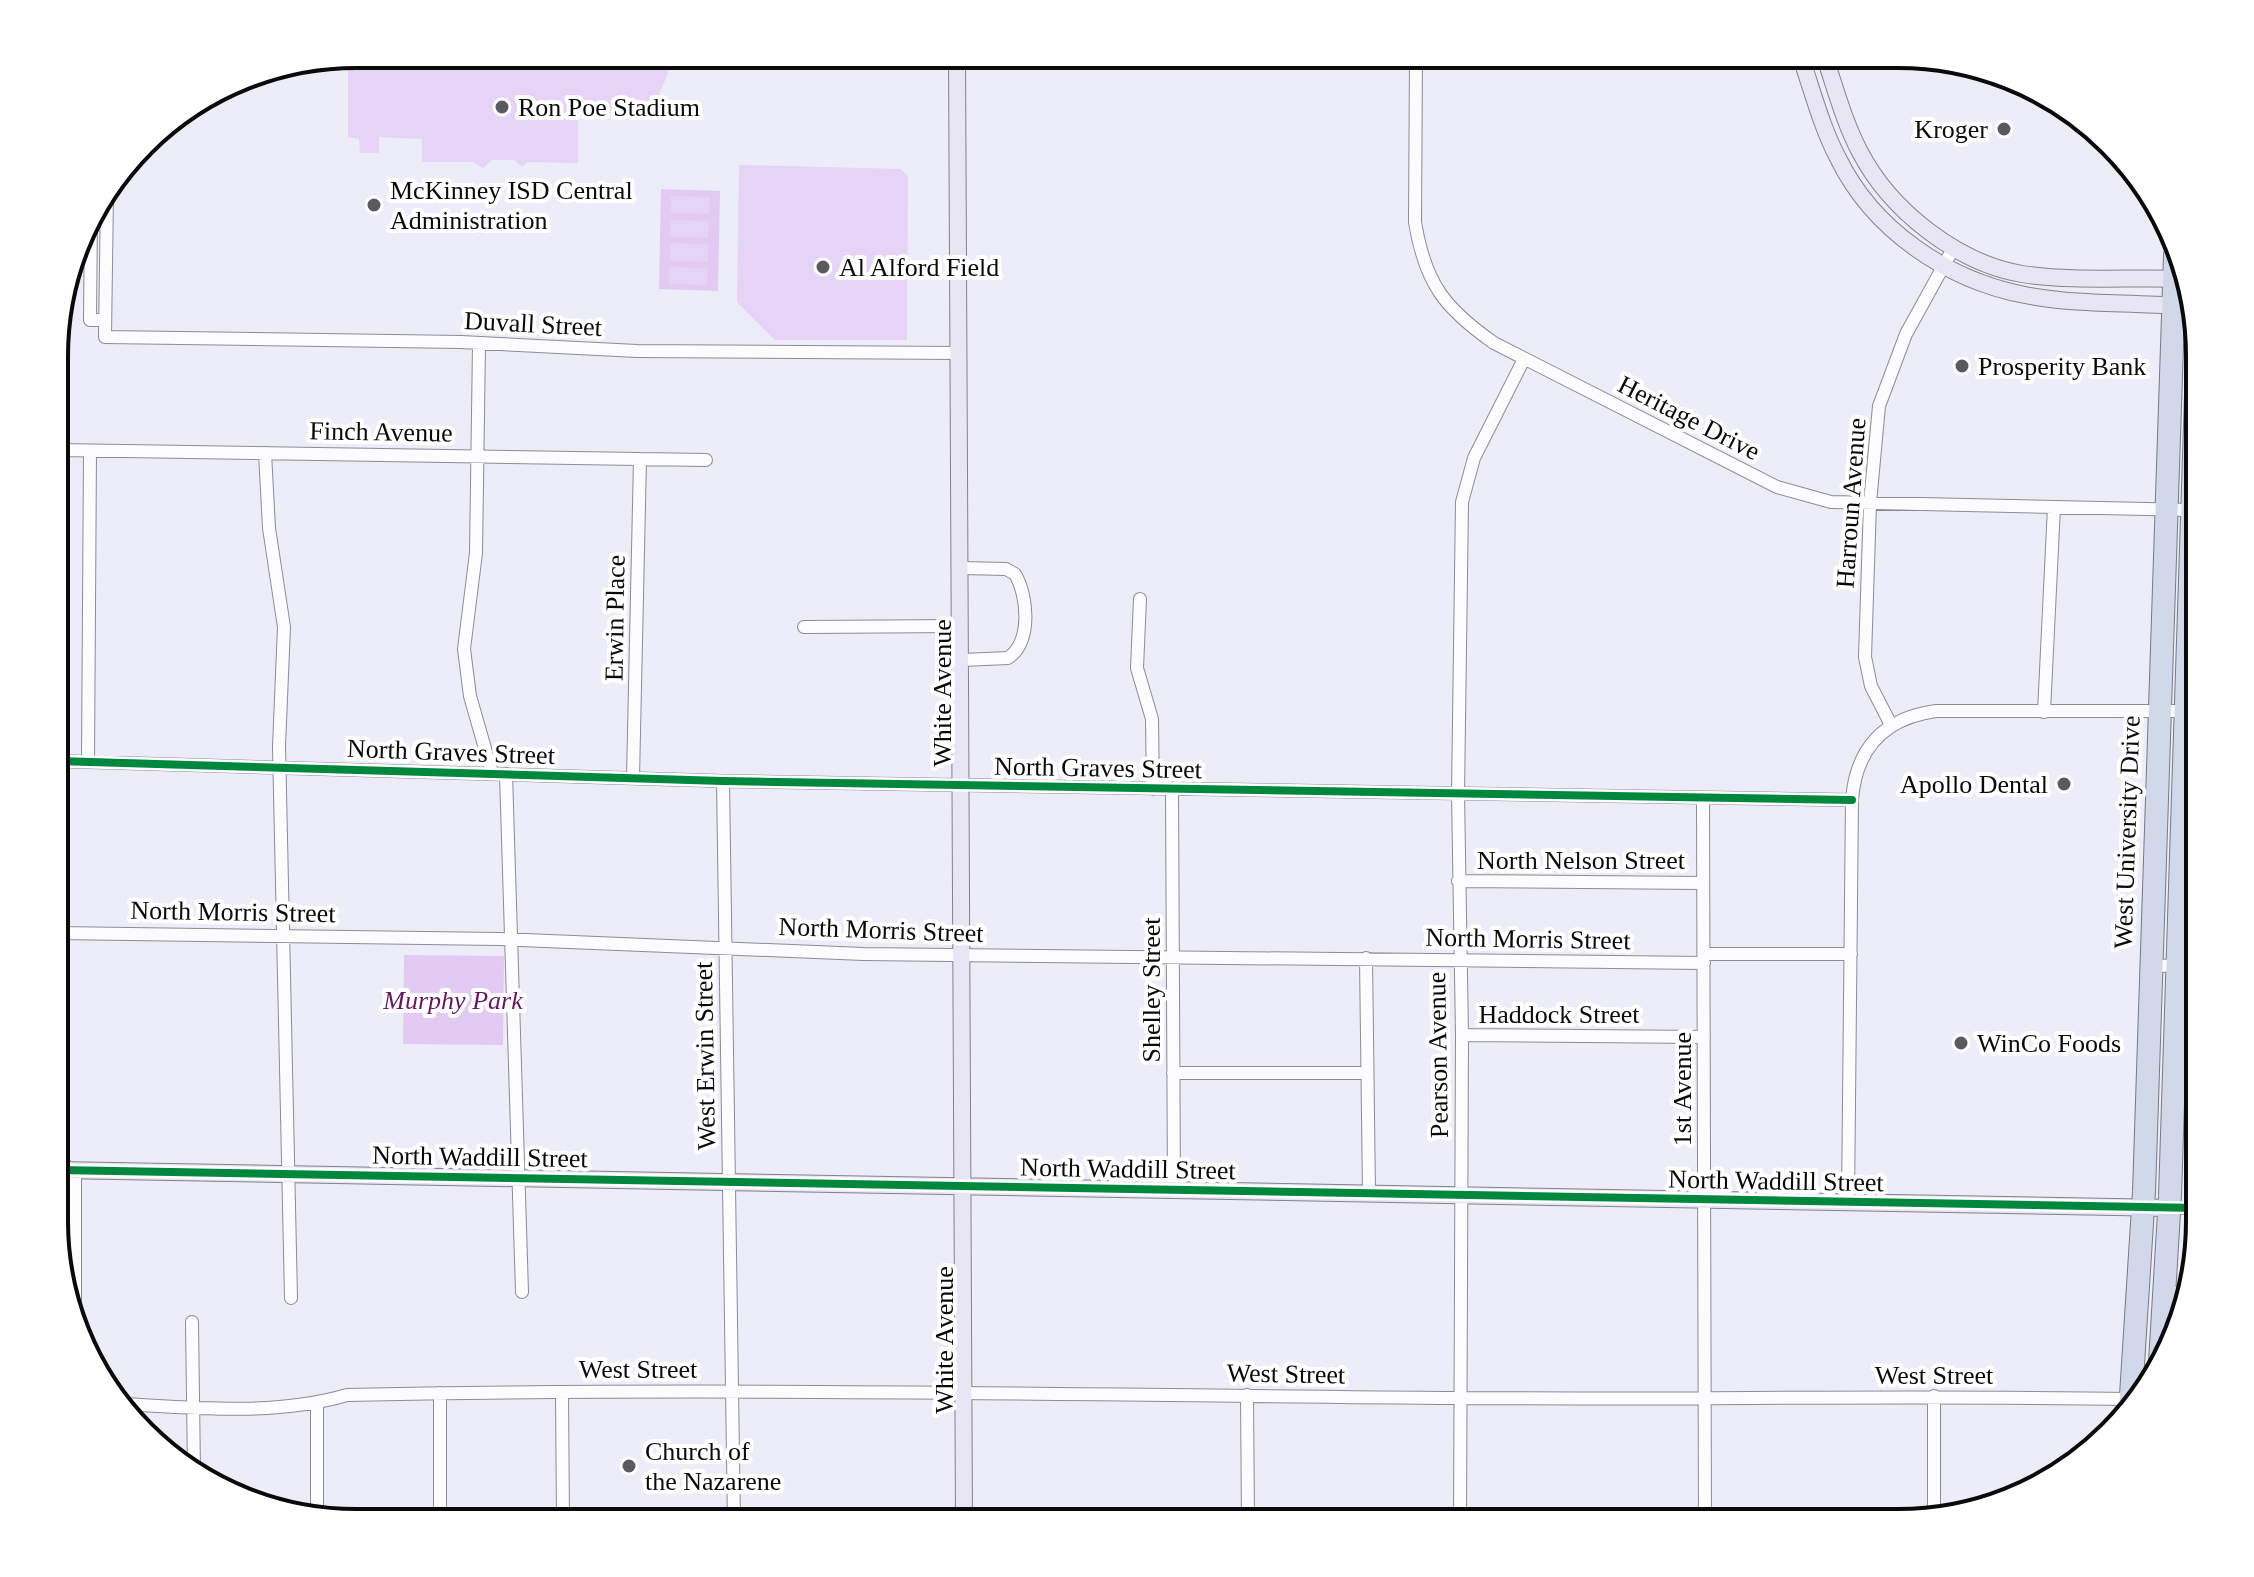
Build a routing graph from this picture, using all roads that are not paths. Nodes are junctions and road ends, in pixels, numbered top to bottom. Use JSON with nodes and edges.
{"nodes":[{"id":1,"x":957,"y":68,"type":"edge"},
{"id":2,"x":1416,"y":68,"type":"edge"},
{"id":3,"x":1805,"y":68,"type":"edge"},
{"id":4,"x":1828,"y":68,"type":"edge"},
{"id":5,"x":106,"y":213,"type":"edge"},
{"id":6,"x":97,"y":231,"type":"edge"},
{"id":7,"x":106,"y":231,"type":"junction"},
{"id":8,"x":1954,"y":247,"type":"junction"},
{"id":9,"x":88,"y":252,"type":"edge"},
{"id":10,"x":1944,"y":266,"type":"junction"},
{"id":11,"x":2175,"y":278,"type":"edge"},
{"id":12,"x":2181,"y":305,"type":"edge"},
{"id":13,"x":105,"y":320,"type":"junction"},
{"id":14,"x":479,"y":345,"type":"junction"},
{"id":15,"x":960,"y":353,"type":"junction"},
{"id":16,"x":1524,"y":359,"type":"junction"},
{"id":17,"x":68,"y":450,"type":"edge"},
{"id":18,"x":90,"y":451,"type":"junction"},
{"id":19,"x":265,"y":453,"type":"junction"},
{"id":20,"x":479,"y":456,"type":"junction"},
{"id":21,"x":640,"y":459,"type":"junction"},
{"id":22,"x":706,"y":460,"type":"dead end"},
{"id":23,"x":1870,"y":503,"type":"junction"},
{"id":24,"x":2054,"y":507,"type":"junction"},
{"id":25,"x":2167,"y":509,"type":"junction"},
{"id":26,"x":2186,"y":510,"type":"edge"},
{"id":27,"x":961,"y":568,"type":"junction"},
{"id":28,"x":1140,"y":599,"type":"dead end"},
{"id":29,"x":961,"y":626,"type":"junction"},
{"id":30,"x":804,"y":627,"type":"dead end"},
{"id":31,"x":962,"y":660,"type":"junction"},
{"id":32,"x":2159,"y":711,"type":"junction"},
{"id":33,"x":2186,"y":711,"type":"edge"},
{"id":34,"x":2044,"y":712,"type":"junction"},
{"id":35,"x":1891,"y":725,"type":"junction"},
{"id":36,"x":68,"y":761,"type":"edge"},
{"id":37,"x":88,"y":762,"type":"junction"},
{"id":38,"x":281,"y":766,"type":"junction"},
{"id":39,"x":492,"y":773,"type":"junction"},
{"id":40,"x":506,"y":774,"type":"junction"},
{"id":41,"x":633,"y":778,"type":"junction"},
{"id":42,"x":723,"y":781,"type":"junction"},
{"id":43,"x":962,"y":785,"type":"junction"},
{"id":44,"x":1153,"y":789,"type":"junction"},
{"id":45,"x":1172,"y":789,"type":"junction"},
{"id":46,"x":1458,"y":794,"type":"junction"},
{"id":47,"x":1703,"y":798,"type":"junction"},
{"id":48,"x":1852,"y":800,"type":"junction"},
{"id":49,"x":1458,"y":881,"type":"junction"},
{"id":50,"x":1703,"y":883,"type":"junction"},
{"id":51,"x":68,"y":933,"type":"edge"},
{"id":52,"x":283,"y":936,"type":"junction"},
{"id":53,"x":512,"y":940,"type":"junction"},
{"id":54,"x":726,"y":947,"type":"junction"},
{"id":55,"x":1851,"y":954,"type":"junction"},
{"id":56,"x":963,"y":955,"type":"junction"},
{"id":57,"x":1172,"y":956,"type":"junction"},
{"id":58,"x":1366,"y":958,"type":"junction"},
{"id":59,"x":1704,"y":958,"type":"junction"},
{"id":60,"x":1458,"y":960,"type":"junction"},
{"id":61,"x":2151,"y":966,"type":"junction"},
{"id":62,"x":2186,"y":966,"type":"edge"},
{"id":63,"x":2186,"y":1004,"type":"edge"},
{"id":64,"x":1462,"y":1035,"type":"junction"},
{"id":65,"x":1704,"y":1037,"type":"junction"},
{"id":66,"x":1173,"y":1073,"type":"junction"},
{"id":67,"x":1367,"y":1073,"type":"junction"},
{"id":68,"x":68,"y":1170,"type":"edge"},
{"id":69,"x":68,"y":1173,"type":"edge"},
{"id":70,"x":289,"y":1173,"type":"junction"},
{"id":71,"x":520,"y":1179,"type":"junction"},
{"id":72,"x":729,"y":1181,"type":"junction"},
{"id":73,"x":964,"y":1185,"type":"junction"},
{"id":74,"x":1174,"y":1191,"type":"junction"},
{"id":75,"x":1369,"y":1193,"type":"junction"},
{"id":76,"x":1462,"y":1196,"type":"junction"},
{"id":77,"x":1705,"y":1199,"type":"junction"},
{"id":78,"x":1848,"y":1203,"type":"junction"},
{"id":79,"x":2144,"y":1206,"type":"junction"},
{"id":80,"x":2170,"y":1208,"type":"junction"},
{"id":81,"x":2186,"y":1208,"type":"edge"},
{"id":82,"x":75,"y":1282,"type":"edge"},
{"id":83,"x":522,"y":1292,"type":"dead end"},
{"id":84,"x":2165,"y":1293,"type":"junction"},
{"id":85,"x":2176,"y":1293,"type":"edge"},
{"id":86,"x":291,"y":1298,"type":"dead end"},
{"id":87,"x":192,"y":1322,"type":"dead end"},
{"id":88,"x":2162,"y":1335,"type":"edge"},
{"id":89,"x":2132,"y":1388,"type":"edge"},
{"id":90,"x":732,"y":1391,"type":"junction"},
{"id":91,"x":562,"y":1392,"type":"junction"},
{"id":92,"x":964,"y":1392,"type":"junction"},
{"id":93,"x":440,"y":1393,"type":"junction"},
{"id":94,"x":1247,"y":1395,"type":"junction"},
{"id":95,"x":1934,"y":1396,"type":"junction"},
{"id":96,"x":1460,"y":1398,"type":"junction"},
{"id":97,"x":1705,"y":1398,"type":"junction"},
{"id":98,"x":135,"y":1404,"type":"edge"},
{"id":99,"x":317,"y":1404,"type":"junction"},
{"id":100,"x":2119,"y":1404,"type":"edge"},
{"id":101,"x":194,"y":1407,"type":"junction"},
{"id":102,"x":194,"y":1459,"type":"edge"},
{"id":103,"x":317,"y":1507,"type":"edge"},
{"id":104,"x":1934,"y":1507,"type":"edge"},
{"id":105,"x":440,"y":1509,"type":"edge"},
{"id":106,"x":563,"y":1509,"type":"edge"},
{"id":107,"x":734,"y":1509,"type":"edge"},
{"id":108,"x":964,"y":1509,"type":"edge"},
{"id":109,"x":1248,"y":1509,"type":"edge"},
{"id":110,"x":1460,"y":1509,"type":"edge"},
{"id":111,"x":1705,"y":1509,"type":"edge"}],
"edges":[{"from":1,"to":15,"type":"street","name":"White Avenue"},
{"from":2,"to":16,"type":"street","name":"Heritage Drive"},
{"from":3,"to":10,"type":"street"},
{"from":4,"to":8,"type":"street"},
{"from":5,"to":7,"type":"street"},
{"from":6,"to":7,"type":"street"},
{"from":7,"to":13,"type":"street"},
{"from":8,"to":10,"type":"street","name":"Harroun Avenue"},
{"from":8,"to":11,"type":"street"},
{"from":9,"to":13,"type":"street"},
{"from":10,"to":12,"type":"street"},
{"from":10,"to":23,"type":"street","name":"Harroun Avenue"},
{"from":12,"to":25,"type":"highway","name":"West University Drive"},
{"from":13,"to":14,"type":"street","name":"Duvall Street"},
{"from":14,"to":15,"type":"street","name":"Duvall Street"},
{"from":14,"to":20,"type":"street"},
{"from":15,"to":27,"type":"street","name":"White Avenue"},
{"from":16,"to":23,"type":"street","name":"Heritage Drive"},
{"from":16,"to":46,"type":"street","name":"Pearson Avenue"},
{"from":17,"to":18,"type":"street","name":"Finch Avenue"},
{"from":18,"to":19,"type":"street","name":"Finch Avenue"},
{"from":18,"to":37,"type":"street"},
{"from":19,"to":20,"type":"street","name":"Finch Avenue"},
{"from":19,"to":38,"type":"street"},
{"from":20,"to":21,"type":"street","name":"Finch Avenue"},
{"from":20,"to":39,"type":"street"},
{"from":21,"to":22,"type":"street","name":"Finch Avenue"},
{"from":21,"to":41,"type":"street","name":"Erwin Place"},
{"from":23,"to":24,"type":"street","name":"Heritage Drive"},
{"from":23,"to":35,"type":"street","name":"Harroun Avenue"},
{"from":24,"to":25,"type":"street","name":"Heritage Drive"},
{"from":24,"to":34,"type":"street"},
{"from":25,"to":26,"type":"street","name":"Heritage Drive"},
{"from":25,"to":32,"type":"highway","name":"West University Drive"},
{"from":27,"to":29,"type":"street","name":"White Avenue"},
{"from":27,"to":31,"type":"street"},
{"from":28,"to":44,"type":"street"},
{"from":29,"to":30,"type":"street"},
{"from":29,"to":31,"type":"street","name":"White Avenue"},
{"from":31,"to":43,"type":"street","name":"White Avenue"},
{"from":32,"to":33,"type":"street"},
{"from":32,"to":34,"type":"street"},
{"from":32,"to":61,"type":"highway","name":"West University Drive"},
{"from":34,"to":35,"type":"street"},
{"from":35,"to":48,"type":"street"},
{"from":36,"to":37,"type":"street","name":"North Graves Street"},
{"from":37,"to":38,"type":"street","name":"North Graves Street"},
{"from":38,"to":39,"type":"street","name":"North Graves Street"},
{"from":38,"to":52,"type":"street"},
{"from":39,"to":40,"type":"street","name":"North Graves Street"},
{"from":40,"to":41,"type":"street","name":"North Graves Street"},
{"from":40,"to":53,"type":"street"},
{"from":41,"to":42,"type":"street","name":"North Graves Street"},
{"from":42,"to":43,"type":"street","name":"North Graves Street"},
{"from":42,"to":54,"type":"street","name":"West Erwin Street"},
{"from":43,"to":44,"type":"street","name":"North Graves Street"},
{"from":43,"to":56,"type":"street","name":"White Avenue"},
{"from":44,"to":45,"type":"street","name":"North Graves Street"},
{"from":45,"to":46,"type":"street","name":"North Graves Street"},
{"from":45,"to":57,"type":"street","name":"Shelley Street"},
{"from":46,"to":47,"type":"street","name":"North Graves Street"},
{"from":46,"to":49,"type":"street","name":"Pearson Avenue"},
{"from":47,"to":48,"type":"street","name":"North Graves Street"},
{"from":47,"to":50,"type":"street","name":"1st Avenue"},
{"from":48,"to":55,"type":"street"},
{"from":49,"to":50,"type":"street","name":"North Nelson Street"},
{"from":49,"to":60,"type":"street","name":"Pearson Avenue"},
{"from":50,"to":59,"type":"street","name":"1st Avenue"},
{"from":51,"to":52,"type":"street","name":"North Morris Street"},
{"from":52,"to":53,"type":"street","name":"North Morris Street"},
{"from":52,"to":70,"type":"street"},
{"from":53,"to":54,"type":"street","name":"North Morris Street"},
{"from":53,"to":71,"type":"street"},
{"from":54,"to":56,"type":"street","name":"North Morris Street"},
{"from":54,"to":72,"type":"street","name":"West Erwin Street"},
{"from":55,"to":59,"type":"street","name":"North Morris Street"},
{"from":55,"to":78,"type":"street"},
{"from":56,"to":57,"type":"street","name":"North Morris Street"},
{"from":56,"to":73,"type":"street","name":"White Avenue"},
{"from":57,"to":58,"type":"street","name":"North Morris Street"},
{"from":57,"to":66,"type":"street","name":"Shelley Street"},
{"from":58,"to":60,"type":"street","name":"North Morris Street"},
{"from":58,"to":67,"type":"street"},
{"from":59,"to":60,"type":"street","name":"North Morris Street"},
{"from":59,"to":65,"type":"street","name":"1st Avenue"},
{"from":60,"to":64,"type":"street","name":"Pearson Avenue"},
{"from":61,"to":62,"type":"street"},
{"from":61,"to":79,"type":"highway","name":"West University Drive"},
{"from":63,"to":80,"type":"highway","name":"West University Drive"},
{"from":64,"to":65,"type":"street","name":"Haddock Street"},
{"from":64,"to":76,"type":"street","name":"Pearson Avenue"},
{"from":65,"to":77,"type":"street","name":"1st Avenue"},
{"from":66,"to":67,"type":"street"},
{"from":66,"to":74,"type":"street","name":"Shelley Street"},
{"from":67,"to":75,"type":"street"},
{"from":68,"to":70,"type":"street","name":"North Waddill Street"},
{"from":69,"to":82,"type":"street"},
{"from":70,"to":71,"type":"street","name":"North Waddill Street"},
{"from":70,"to":86,"type":"street"},
{"from":71,"to":72,"type":"street","name":"North Waddill Street"},
{"from":71,"to":83,"type":"street"},
{"from":72,"to":73,"type":"street","name":"North Waddill Street"},
{"from":72,"to":90,"type":"street","name":"West Erwin Street"},
{"from":73,"to":74,"type":"street","name":"North Waddill Street"},
{"from":73,"to":92,"type":"street","name":"White Avenue"},
{"from":74,"to":75,"type":"street","name":"North Waddill Street"},
{"from":75,"to":76,"type":"street","name":"North Waddill Street"},
{"from":76,"to":77,"type":"street","name":"North Waddill Street"},
{"from":76,"to":96,"type":"street","name":"Pearson Avenue"},
{"from":77,"to":78,"type":"street","name":"North Waddill Street"},
{"from":77,"to":97,"type":"street","name":"1st Avenue"},
{"from":78,"to":79,"type":"street","name":"North Waddill Street"},
{"from":79,"to":80,"type":"street","name":"North Waddill Street"},
{"from":79,"to":89,"type":"highway","name":"West University Drive"},
{"from":80,"to":81,"type":"street","name":"North Waddill Street"},
{"from":80,"to":84,"type":"highway","name":"West University Drive"},
{"from":84,"to":85,"type":"street"},
{"from":84,"to":88,"type":"highway","name":"West University Drive"},
{"from":87,"to":101,"type":"street"},
{"from":90,"to":91,"type":"street","name":"West Street"},
{"from":90,"to":92,"type":"street","name":"West Street"},
{"from":90,"to":107,"type":"street","name":"West Erwin Street"},
{"from":91,"to":93,"type":"street","name":"West Street"},
{"from":91,"to":106,"type":"street"},
{"from":92,"to":94,"type":"street","name":"West Street"},
{"from":92,"to":108,"type":"street","name":"White Avenue"},
{"from":93,"to":99,"type":"street","name":"West Street"},
{"from":93,"to":105,"type":"street"},
{"from":94,"to":96,"type":"street","name":"West Street"},
{"from":94,"to":109,"type":"street"},
{"from":95,"to":97,"type":"street","name":"West Street"},
{"from":95,"to":100,"type":"street","name":"West Street"},
{"from":95,"to":104,"type":"street"},
{"from":96,"to":97,"type":"street","name":"West Street"},
{"from":96,"to":110,"type":"street","name":"Pearson Avenue"},
{"from":97,"to":111,"type":"street","name":"1st Avenue"},
{"from":98,"to":101,"type":"street","name":"West Street"},
{"from":99,"to":101,"type":"street","name":"West Street"},
{"from":99,"to":103,"type":"street"},
{"from":101,"to":102,"type":"street"}]}
